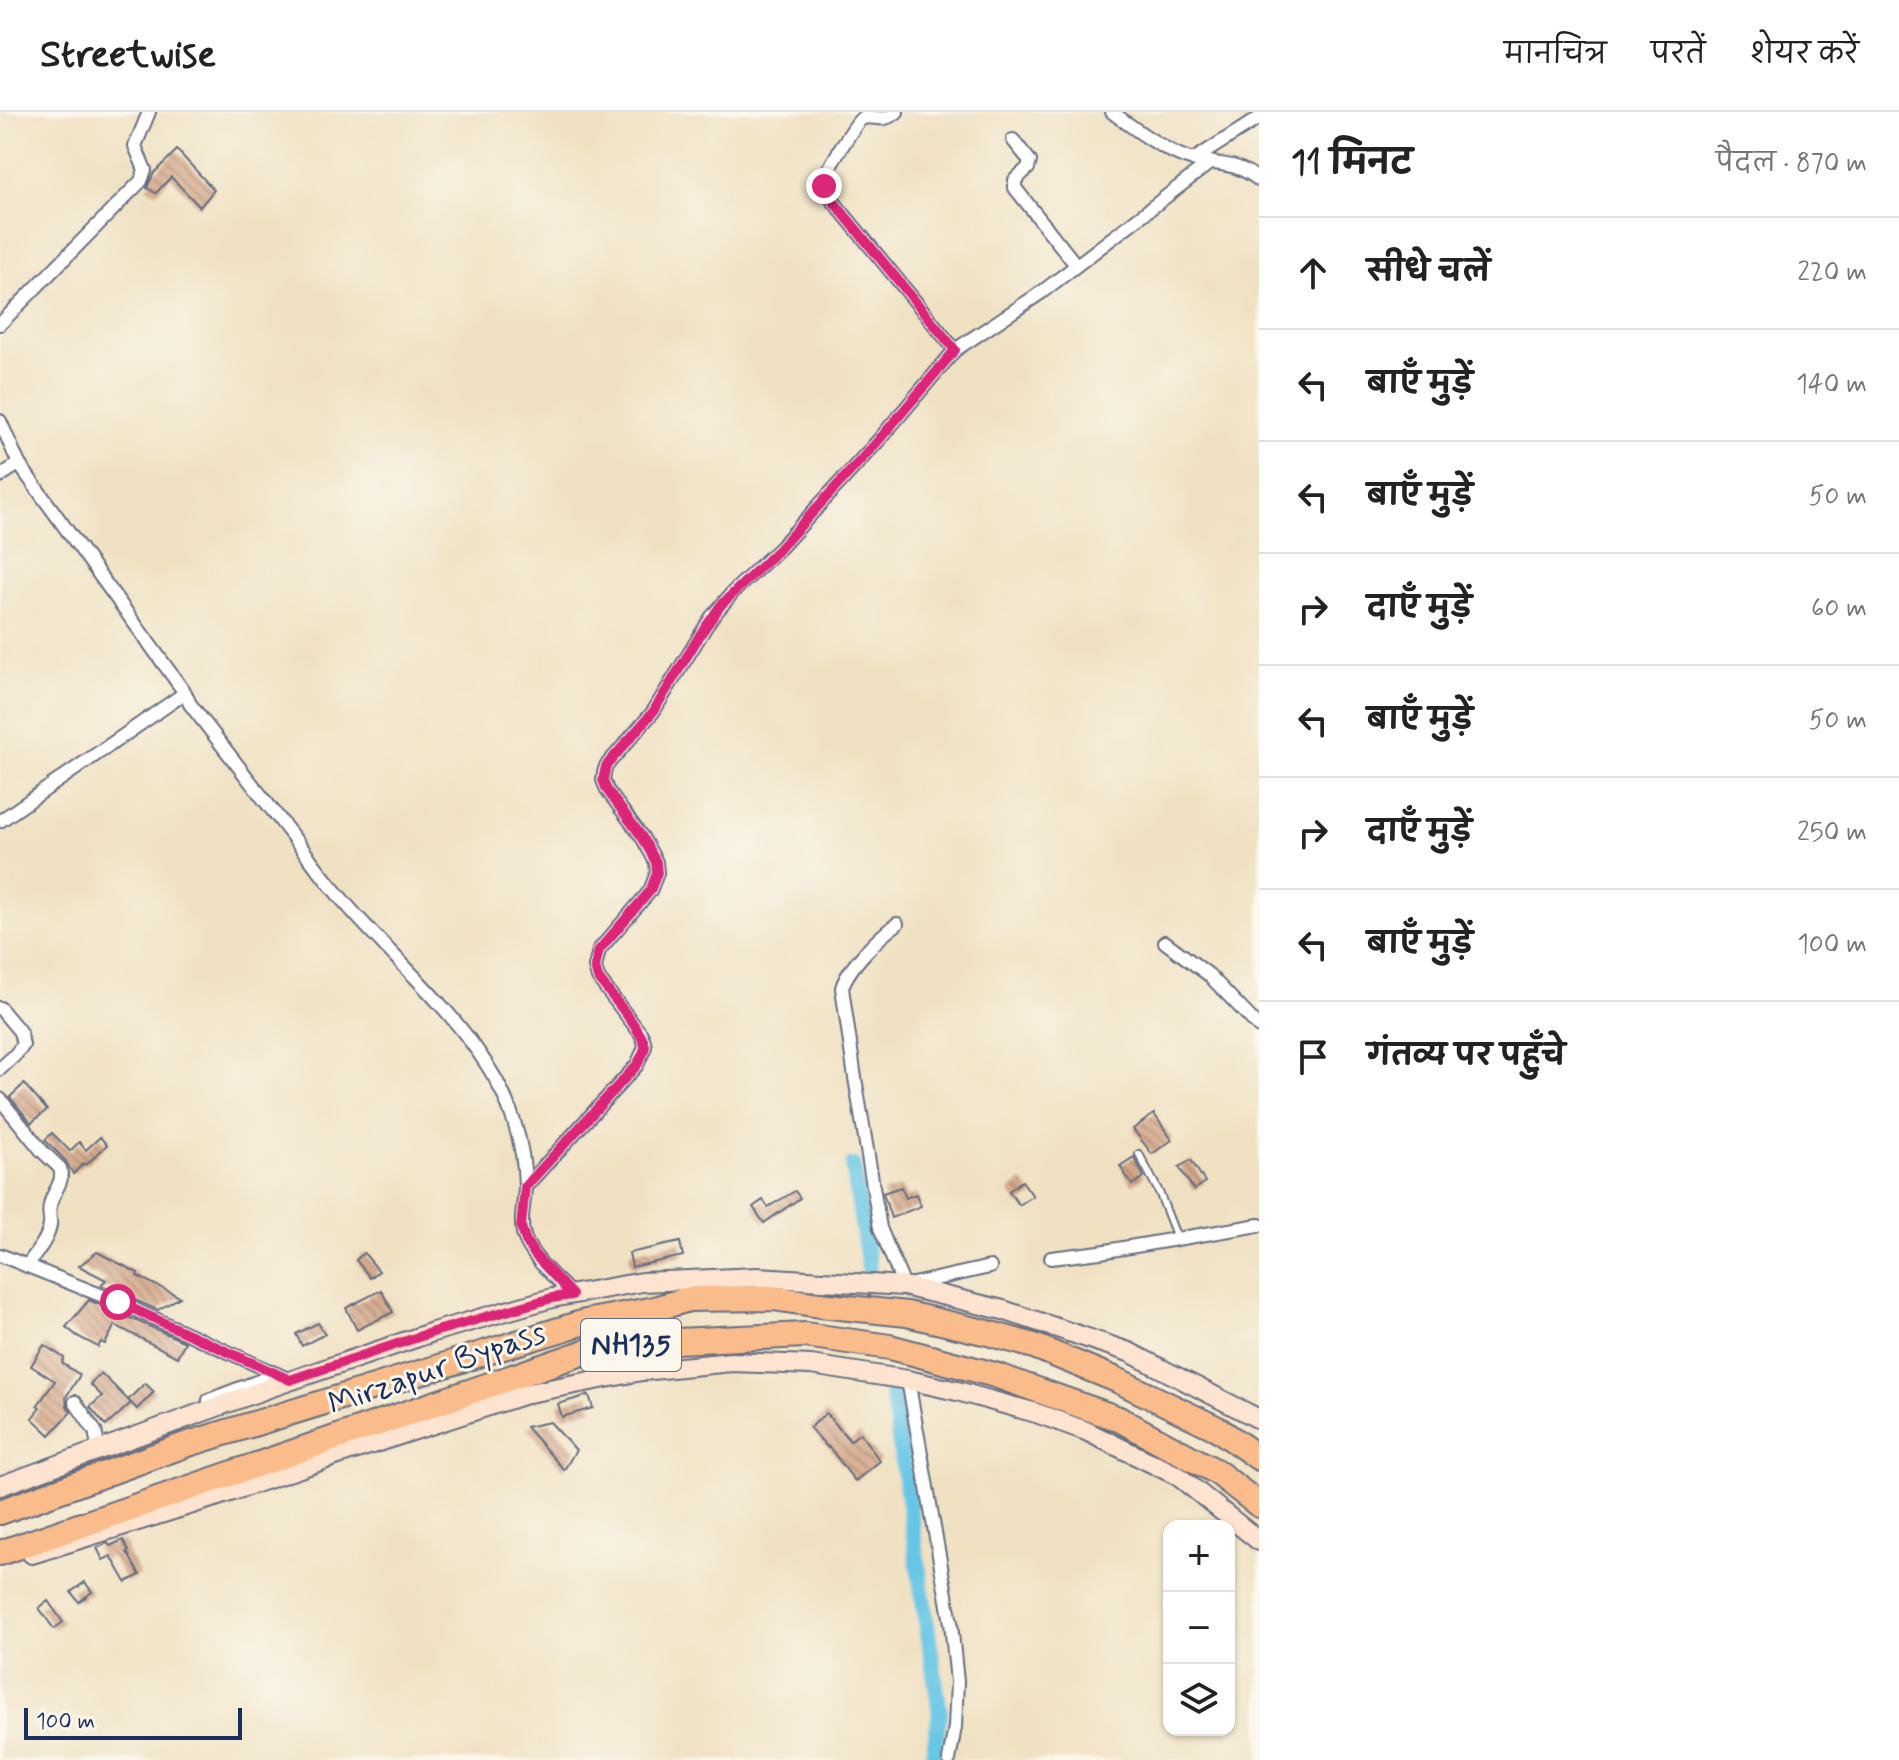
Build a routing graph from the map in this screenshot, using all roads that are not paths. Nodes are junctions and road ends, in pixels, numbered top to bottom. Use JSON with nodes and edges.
{"nodes":[{"id":1,"x":149,"y":112,"type":"edge"},
{"id":2,"x":897,"y":112,"type":"edge"},
{"id":3,"x":1112,"y":112,"type":"edge"},
{"id":4,"x":1259,"y":118,"type":"edge"},
{"id":5,"x":1013,"y":140,"type":"dead end"},
{"id":6,"x":1193,"y":160,"type":"junction"},
{"id":7,"x":1211,"y":162,"type":"junction"},
{"id":8,"x":1259,"y":180,"type":"edge"},
{"id":9,"x":1076,"y":265,"type":"junction"},
{"id":10,"x":0,"y":324,"type":"edge"},
{"id":11,"x":955,"y":350,"type":"junction"},
{"id":12,"x":0,"y":421,"type":"edge"},
{"id":13,"x":19,"y":464,"type":"junction"},
{"id":14,"x":0,"y":476,"type":"edge"},
{"id":15,"x":185,"y":693,"type":"junction"},
{"id":16,"x":0,"y":821,"type":"edge"},
{"id":17,"x":897,"y":924,"type":"dead end"},
{"id":18,"x":1165,"y":942,"type":"dead end"},
{"id":19,"x":0,"y":1008,"type":"edge"},
{"id":20,"x":1259,"y":1027,"type":"edge"},
{"id":21,"x":0,"y":1069,"type":"edge"},
{"id":22,"x":0,"y":1099,"type":"edge"},
{"id":23,"x":1139,"y":1154,"type":"dead end"},
{"id":24,"x":525,"y":1187,"type":"junction"},
{"id":25,"x":1259,"y":1225,"type":"edge"},
{"id":26,"x":1177,"y":1238,"type":"junction"},
{"id":27,"x":0,"y":1255,"type":"edge"},
{"id":28,"x":1051,"y":1258,"type":"dead end"},
{"id":29,"x":27,"y":1266,"type":"junction"},
{"id":30,"x":990,"y":1267,"type":"dead end"},
{"id":31,"x":904,"y":1286,"type":"junction"},
{"id":32,"x":572,"y":1295,"type":"junction"},
{"id":33,"x":284,"y":1377,"type":"junction"},
{"id":34,"x":908,"y":1380,"type":"junction"},
{"id":35,"x":75,"y":1402,"type":"dead end"},
{"id":36,"x":1259,"y":1419,"type":"edge"},
{"id":37,"x":99,"y":1450,"type":"junction"},
{"id":38,"x":1259,"y":1458,"type":"edge"},
{"id":39,"x":0,"y":1486,"type":"edge"},
{"id":40,"x":1259,"y":1505,"type":"edge"},
{"id":41,"x":0,"y":1512,"type":"edge"},
{"id":42,"x":1259,"y":1541,"type":"edge"},
{"id":43,"x":0,"y":1553,"type":"edge"},
{"id":44,"x":0,"y":1564,"type":"edge"},
{"id":45,"x":949,"y":1760,"type":"edge"}],
"edges":[{"from":1,"to":10,"type":"street"},
{"from":2,"to":11,"type":"street"},
{"from":3,"to":6,"type":"street"},
{"from":4,"to":6,"type":"street"},
{"from":5,"to":9,"type":"street"},
{"from":6,"to":7,"type":"street"},
{"from":7,"to":8,"type":"street"},
{"from":7,"to":9,"type":"street"},
{"from":9,"to":11,"type":"street"},
{"from":11,"to":24,"type":"street"},
{"from":12,"to":13,"type":"street"},
{"from":13,"to":14,"type":"street"},
{"from":13,"to":15,"type":"street"},
{"from":15,"to":16,"type":"street"},
{"from":15,"to":24,"type":"street"},
{"from":17,"to":31,"type":"street"},
{"from":18,"to":20,"type":"street"},
{"from":19,"to":21,"type":"street"},
{"from":22,"to":29,"type":"street"},
{"from":23,"to":26,"type":"lane"},
{"from":24,"to":32,"type":"street"},
{"from":25,"to":26,"type":"street"},
{"from":26,"to":28,"type":"street"},
{"from":27,"to":29,"type":"street"},
{"from":29,"to":33,"type":"street"},
{"from":30,"to":31,"type":"street"},
{"from":31,"to":32,"type":"street"},
{"from":31,"to":36,"type":"street"},
{"from":32,"to":33,"type":"street"},
{"from":33,"to":37,"type":"street"},
{"from":34,"to":42,"type":"street"},
{"from":34,"to":44,"type":"street"},
{"from":34,"to":45,"type":"street"},
{"from":35,"to":37,"type":"street"},
{"from":37,"to":39,"type":"street"},
{"from":38,"to":41,"type":"highway","number":"NH135"},
{"from":40,"to":43,"type":"highway","name":"Mirzapur Bypass","number":"NH135"}]}
